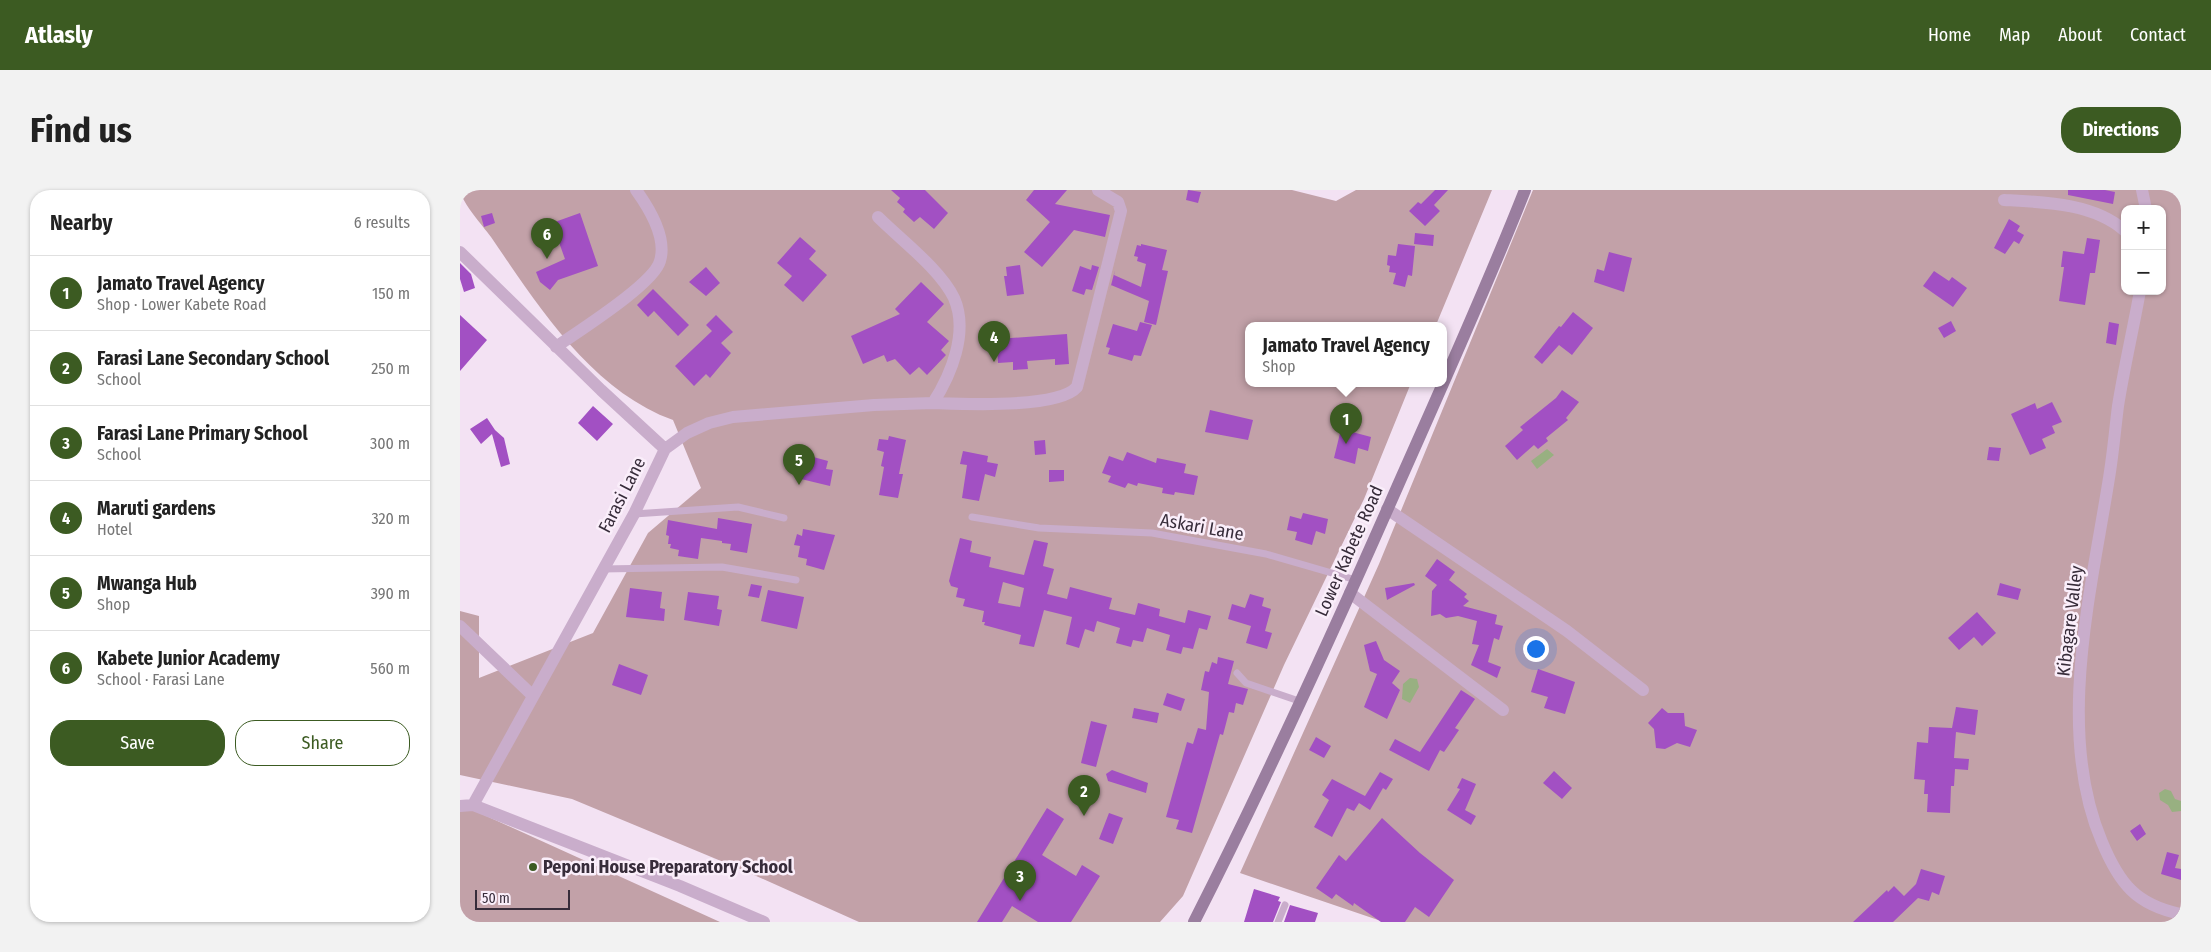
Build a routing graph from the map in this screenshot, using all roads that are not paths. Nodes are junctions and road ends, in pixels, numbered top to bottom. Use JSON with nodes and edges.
{"nodes":[{"id":1,"x":636,"y":190,"type":"edge"},
{"id":2,"x":1098,"y":190,"type":"edge"},
{"id":3,"x":1525,"y":190,"type":"edge"},
{"id":4,"x":2142,"y":190,"type":"edge"},
{"id":5,"x":2004,"y":200,"type":"dead end"},
{"id":6,"x":2145,"y":205,"type":"edge"},
{"id":7,"x":878,"y":217,"type":"dead end"},
{"id":8,"x":2121,"y":228,"type":"edge"},
{"id":9,"x":460,"y":252,"type":"edge"},
{"id":10,"x":2139,"y":295,"type":"edge"},
{"id":11,"x":556,"y":347,"type":"junction"},
{"id":12,"x":1447,"y":376,"type":"edge"},
{"id":13,"x":1442,"y":387,"type":"edge"},
{"id":14,"x":933,"y":404,"type":"junction"},
{"id":15,"x":665,"y":449,"type":"junction"},
{"id":16,"x":1388,"y":509,"type":"junction"},
{"id":17,"x":634,"y":514,"type":"junction"},
{"id":18,"x":972,"y":517,"type":"dead end"},
{"id":19,"x":784,"y":518,"type":"dead end"},
{"id":20,"x":602,"y":570,"type":"junction"},
{"id":21,"x":796,"y":580,"type":"dead end"},
{"id":22,"x":1356,"y":580,"type":"junction"},
{"id":23,"x":1350,"y":594,"type":"junction"},
{"id":24,"x":460,"y":626,"type":"edge"},
{"id":25,"x":1237,"y":673,"type":"dead end"},
{"id":26,"x":1643,"y":690,"type":"dead end"},
{"id":27,"x":532,"y":695,"type":"junction"},
{"id":28,"x":1300,"y":701,"type":"junction"},
{"id":29,"x":1503,"y":710,"type":"dead end"},
{"id":30,"x":466,"y":805,"type":"edge"},
{"id":31,"x":1285,"y":905,"type":"dead end"},
{"id":32,"x":2181,"y":914,"type":"edge"},
{"id":33,"x":764,"y":922,"type":"edge"},
{"id":34,"x":1194,"y":922,"type":"edge"},
{"id":35,"x":1278,"y":922,"type":"edge"}],
"edges":[{"from":1,"to":11,"type":"street"},
{"from":2,"to":14,"type":"street"},
{"from":3,"to":12,"type":"main road","name":"Lower Kabete Road"},
{"from":4,"to":6,"type":"street"},
{"from":5,"to":8,"type":"street"},
{"from":7,"to":14,"type":"street"},
{"from":9,"to":11,"type":"street","name":"Farasi Lane"},
{"from":10,"to":32,"type":"street","name":"Kibagare Valley"},
{"from":11,"to":15,"type":"street","name":"Farasi Lane"},
{"from":13,"to":16,"type":"main road","name":"Lower Kabete Road"},
{"from":14,"to":15,"type":"street"},
{"from":15,"to":17,"type":"street","name":"Farasi Lane"},
{"from":16,"to":22,"type":"main road","name":"Lower Kabete Road"},
{"from":16,"to":26,"type":"street"},
{"from":17,"to":19,"type":"lane"},
{"from":17,"to":20,"type":"street","name":"Farasi Lane"},
{"from":18,"to":22,"type":"lane","name":"Askari Lane"},
{"from":20,"to":21,"type":"lane"},
{"from":20,"to":27,"type":"street","name":"Farasi Lane"},
{"from":22,"to":23,"type":"main road","name":"Lower Kabete Road"},
{"from":23,"to":28,"type":"main road","name":"Lower Kabete Road"},
{"from":23,"to":29,"type":"street"},
{"from":24,"to":27,"type":"street"},
{"from":25,"to":28,"type":"lane"},
{"from":27,"to":30,"type":"street","name":"Farasi Lane"},
{"from":28,"to":34,"type":"main road","name":"Lower Kabete Road"},
{"from":30,"to":33,"type":"street","name":"Farasi Lane"},
{"from":31,"to":35,"type":"lane"}]}
